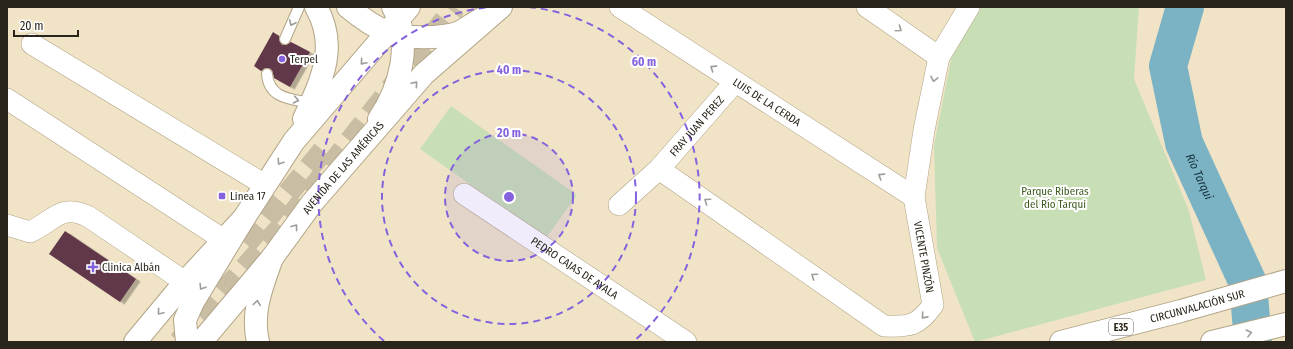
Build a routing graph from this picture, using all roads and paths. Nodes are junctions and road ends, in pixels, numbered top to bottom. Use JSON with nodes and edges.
{"nodes":[{"id":1,"x":299,"y":7,"type":"edge"},
{"id":2,"x":316,"y":7,"type":"edge"},
{"id":3,"x":348,"y":7,"type":"edge"},
{"id":4,"x":501,"y":7,"type":"edge"},
{"id":5,"x":620,"y":7,"type":"edge"},
{"id":6,"x":867,"y":7,"type":"edge"},
{"id":7,"x":969,"y":7,"type":"edge"},
{"id":8,"x":399,"y":20,"type":"edge"},
{"id":9,"x":285,"y":39,"type":"dead end"},
{"id":10,"x":32,"y":44,"type":"dead end"},
{"id":11,"x":939,"y":57,"type":"junction"},
{"id":12,"x":268,"y":74,"type":"dead end"},
{"id":13,"x":735,"y":82,"type":"junction"},
{"id":14,"x":7,"y":99,"type":"edge"},
{"id":15,"x":311,"y":103,"type":"junction"},
{"id":16,"x":294,"y":141,"type":"junction"},
{"id":17,"x":362,"y":145,"type":"junction"},
{"id":18,"x":659,"y":169,"type":"junction"},
{"id":19,"x":265,"y":185,"type":"junction"},
{"id":20,"x":464,"y":194,"type":"dead end"},
{"id":21,"x":914,"y":197,"type":"junction"},
{"id":22,"x":619,"y":205,"type":"dead end"},
{"id":23,"x":244,"y":218,"type":"junction"},
{"id":24,"x":7,"y":225,"type":"edge"},
{"id":25,"x":224,"y":240,"type":"junction"},
{"id":26,"x":272,"y":258,"type":"junction"},
{"id":27,"x":1286,"y":280,"type":"edge"},
{"id":28,"x":185,"y":282,"type":"junction"},
{"id":29,"x":1286,"y":324,"type":"edge"},
{"id":30,"x":135,"y":342,"type":"edge"},
{"id":31,"x":187,"y":342,"type":"edge"},
{"id":32,"x":201,"y":342,"type":"edge"},
{"id":33,"x":258,"y":342,"type":"edge"},
{"id":34,"x":686,"y":342,"type":"edge"},
{"id":35,"x":1061,"y":342,"type":"edge"},
{"id":36,"x":1212,"y":342,"type":"edge"}],
"edges":[{"from":1,"to":9,"type":"lane","one_way":true},
{"from":2,"to":15,"type":"main road"},
{"from":3,"to":8,"type":"main road"},
{"from":4,"to":8,"type":"main road"},
{"from":17,"to":4,"type":"main road","name":"AVENIDA DE LAS AMÉRICAS","one_way":true},
{"from":13,"to":5,"type":"street","name":"LUIS DE LA CERDA","one_way":true},
{"from":6,"to":11,"type":"street","one_way":true},
{"from":7,"to":11,"type":"street","name":"VICENTE PINZÓN"},
{"from":8,"to":16,"type":"main road","one_way":true},
{"from":8,"to":17,"type":"main road"},
{"from":10,"to":19,"type":"street"},
{"from":11,"to":21,"type":"street","name":"VICENTE PINZÓN","one_way":true},
{"from":12,"to":15,"type":"lane","one_way":true},
{"from":13,"to":18,"type":"street","name":"FRAY JUAN PEREZ"},
{"from":21,"to":13,"type":"street","name":"LUIS DE LA CERDA","one_way":true},
{"from":14,"to":25,"type":"street"},
{"from":15,"to":16,"type":"main road"},
{"from":16,"to":19,"type":"main road","one_way":true},
{"from":26,"to":17,"type":"main road","name":"AVENIDA DE LAS AMÉRICAS","one_way":true},
{"from":21,"to":18,"type":"street","name":"VICENTE PINZÓN","one_way":true},
{"from":18,"to":22,"type":"street","name":"FRAY JUAN PEREZ"},
{"from":19,"to":23,"type":"main road"},
{"from":20,"to":34,"type":"street","name":"PEDRO CAJAS DE AYALA"},
{"from":23,"to":25,"type":"main road"},
{"from":23,"to":31,"type":"main road","one_way":true},
{"from":24,"to":28,"type":"street"},
{"from":25,"to":28,"type":"main road"},
{"from":26,"to":32,"type":"main road","name":"AVENIDA DE LAS AMÉRICAS"},
{"from":33,"to":26,"type":"main road","one_way":true},
{"from":27,"to":35,"type":"main road","name":"CIRCUNVALACIÓN SUR","number":"E35"},
{"from":28,"to":30,"type":"main road","one_way":true},
{"from":36,"to":29,"type":"main road","one_way":true}]}
